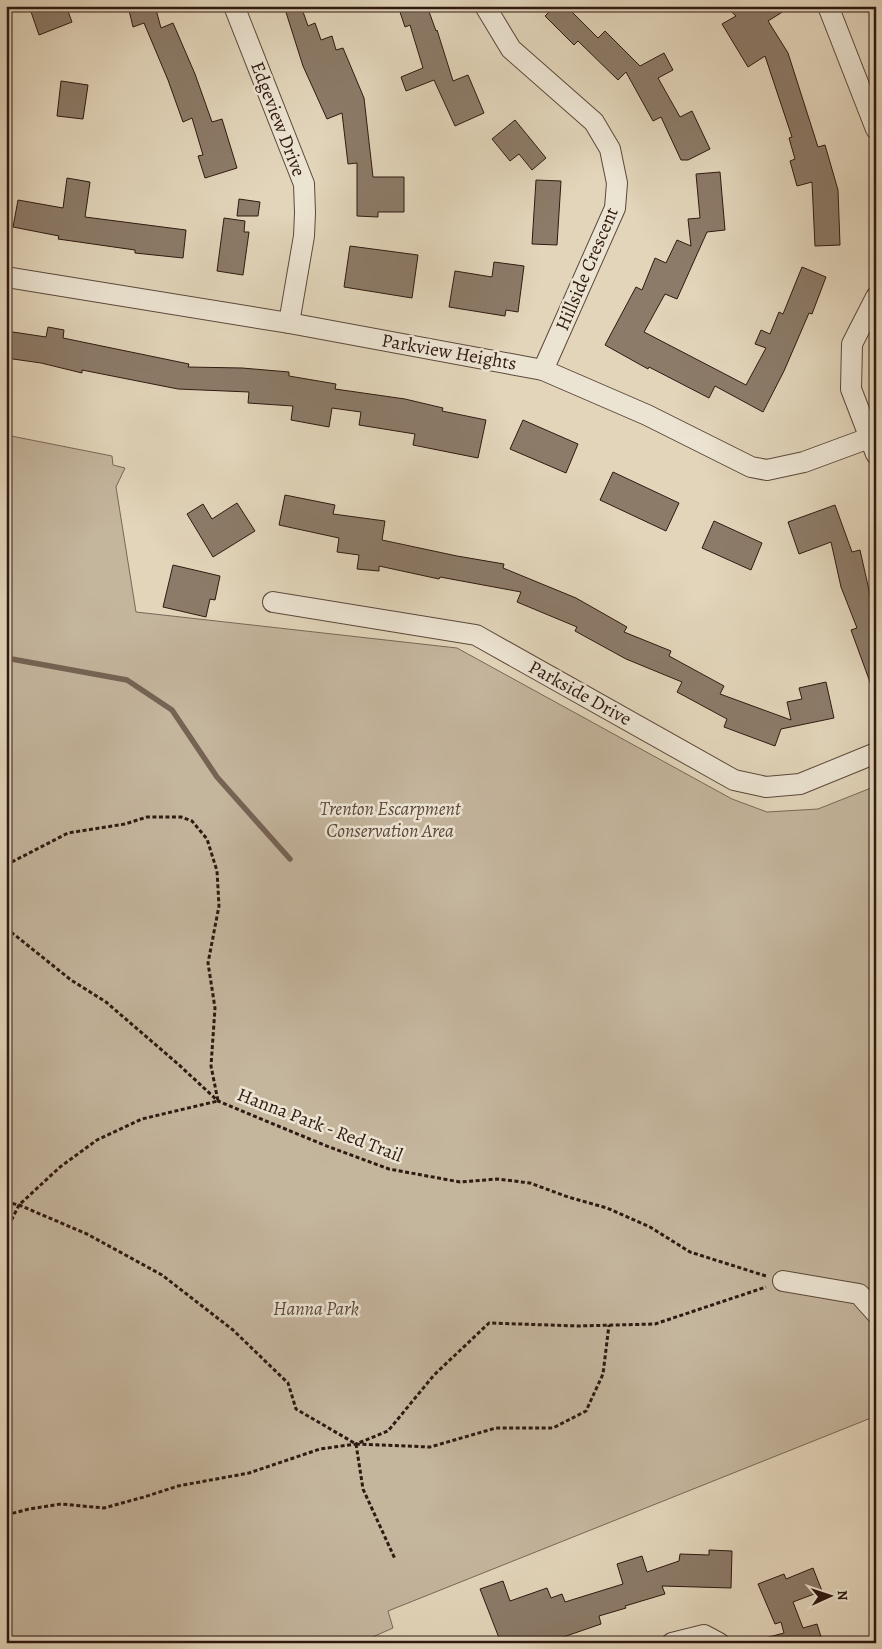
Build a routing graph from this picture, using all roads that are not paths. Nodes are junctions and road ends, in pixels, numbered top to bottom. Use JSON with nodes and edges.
{"nodes":[{"id":1,"x":234,"y":6,"type":"edge"},
{"id":2,"x":485,"y":6,"type":"edge"},
{"id":3,"x":828,"y":6,"type":"edge"},
{"id":4,"x":876,"y":129,"type":"edge"},
{"id":5,"x":6,"y":277,"type":"edge"},
{"id":6,"x":876,"y":297,"type":"edge"},
{"id":7,"x":289,"y":323,"type":"junction"},
{"id":8,"x":543,"y":370,"type":"junction"},
{"id":9,"x":873,"y":446,"type":"edge"},
{"id":10,"x":272,"y":602,"type":"dead end"},
{"id":11,"x":876,"y":753,"type":"edge"},
{"id":12,"x":783,"y":1281,"type":"road end"},
{"id":13,"x":876,"y":1314,"type":"edge"},
{"id":14,"x":672,"y":1643,"type":"edge"},
{"id":15,"x":719,"y":1643,"type":"edge"}],
"edges":[{"from":1,"to":7,"type":"street","name":"Edgeview Drive"},
{"from":2,"to":8,"type":"street","name":"Hillside Crescent"},
{"from":3,"to":4,"type":"street"},
{"from":5,"to":7,"type":"street","name":"Parkview Heights"},
{"from":6,"to":9,"type":"street"},
{"from":7,"to":8,"type":"street","name":"Parkview Heights"},
{"from":8,"to":9,"type":"street","name":"Parkview Heights"},
{"from":10,"to":11,"type":"street","name":"Parkside Drive"},
{"from":12,"to":13,"type":"street"},
{"from":14,"to":15,"type":"street"}]}
